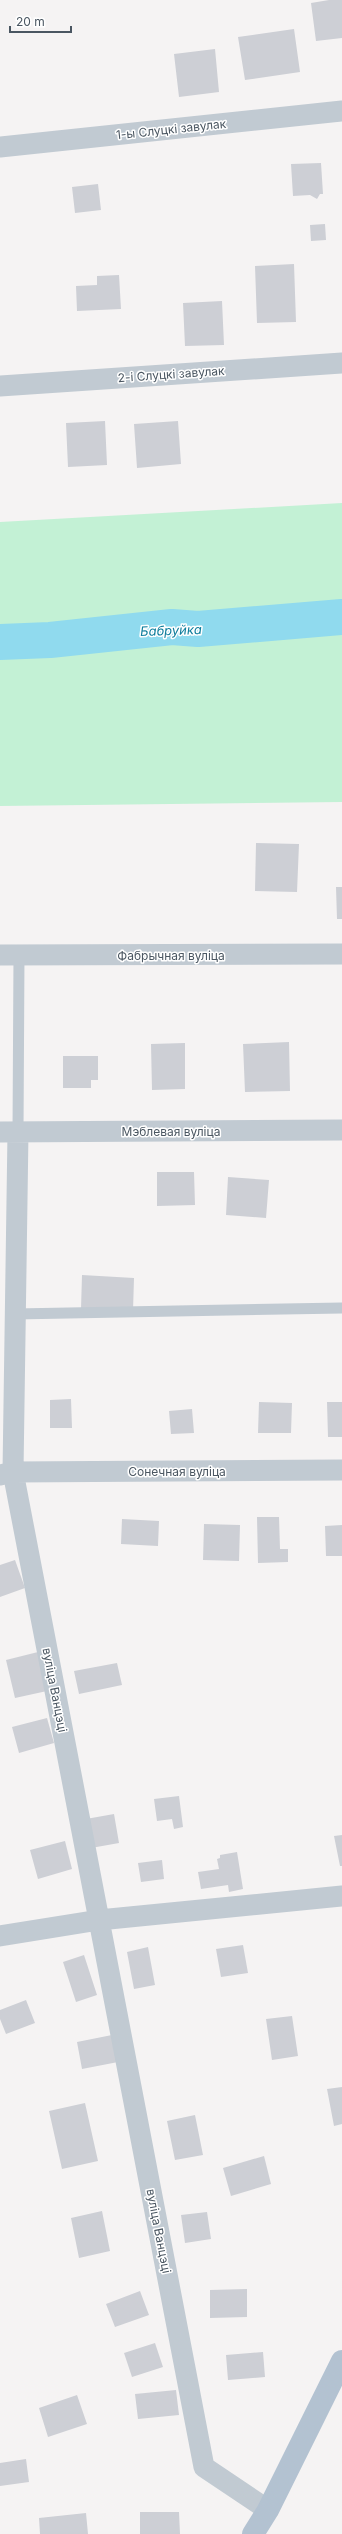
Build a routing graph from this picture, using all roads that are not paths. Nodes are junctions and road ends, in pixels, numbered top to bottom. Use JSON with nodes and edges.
{"nodes":[{"id":1,"x":342,"y":111,"type":"edge"},
{"id":2,"x":0,"y":147,"type":"edge"},
{"id":3,"x":342,"y":363,"type":"edge"},
{"id":4,"x":0,"y":386,"type":"edge"},
{"id":5,"x":342,"y":954,"type":"edge"},
{"id":6,"x":10,"y":955,"type":"edge"},
{"id":7,"x":342,"y":1130,"type":"edge"},
{"id":8,"x":9,"y":1132,"type":"edge"},
{"id":9,"x":342,"y":1308,"type":"edge"},
{"id":10,"x":15,"y":1314,"type":"junction"},
{"id":11,"x":342,"y":1470,"type":"edge"},
{"id":12,"x":6,"y":1474,"type":"edge"},
{"id":13,"x":342,"y":1896,"type":"edge"},
{"id":14,"x":99,"y":1920,"type":"junction"},
{"id":15,"x":0,"y":1936,"type":"edge"},
{"id":16,"x":342,"y":2361,"type":"edge"},
{"id":17,"x":268,"y":2510,"type":"junction"},
{"id":18,"x":253,"y":2534,"type":"edge"}],
"edges":[{"from":1,"to":2,"type":"street","name":"1-ы Слуцкі завулак"},
{"from":3,"to":4,"type":"street","name":"2-і Слуцкі завулак"},
{"from":5,"to":6,"type":"street","name":"Фабрычная вуліца"},
{"from":6,"to":8,"type":"lane"},
{"from":7,"to":8,"type":"street","name":"Мэблевая вуліца"},
{"from":8,"to":10,"type":"street","name":"вуліца Ванцэці"},
{"from":9,"to":10,"type":"lane"},
{"from":10,"to":12,"type":"street","name":"вуліца Ванцэці"},
{"from":11,"to":12,"type":"street","name":"Сонечная вуліца"},
{"from":12,"to":14,"type":"street","name":"вуліца Ванцэці"},
{"from":13,"to":14,"type":"street"},
{"from":14,"to":15,"type":"street"},
{"from":14,"to":17,"type":"street","name":"вуліца Ванцэці"},
{"from":16,"to":17,"type":"main road"},
{"from":17,"to":18,"type":"main road"}]}
